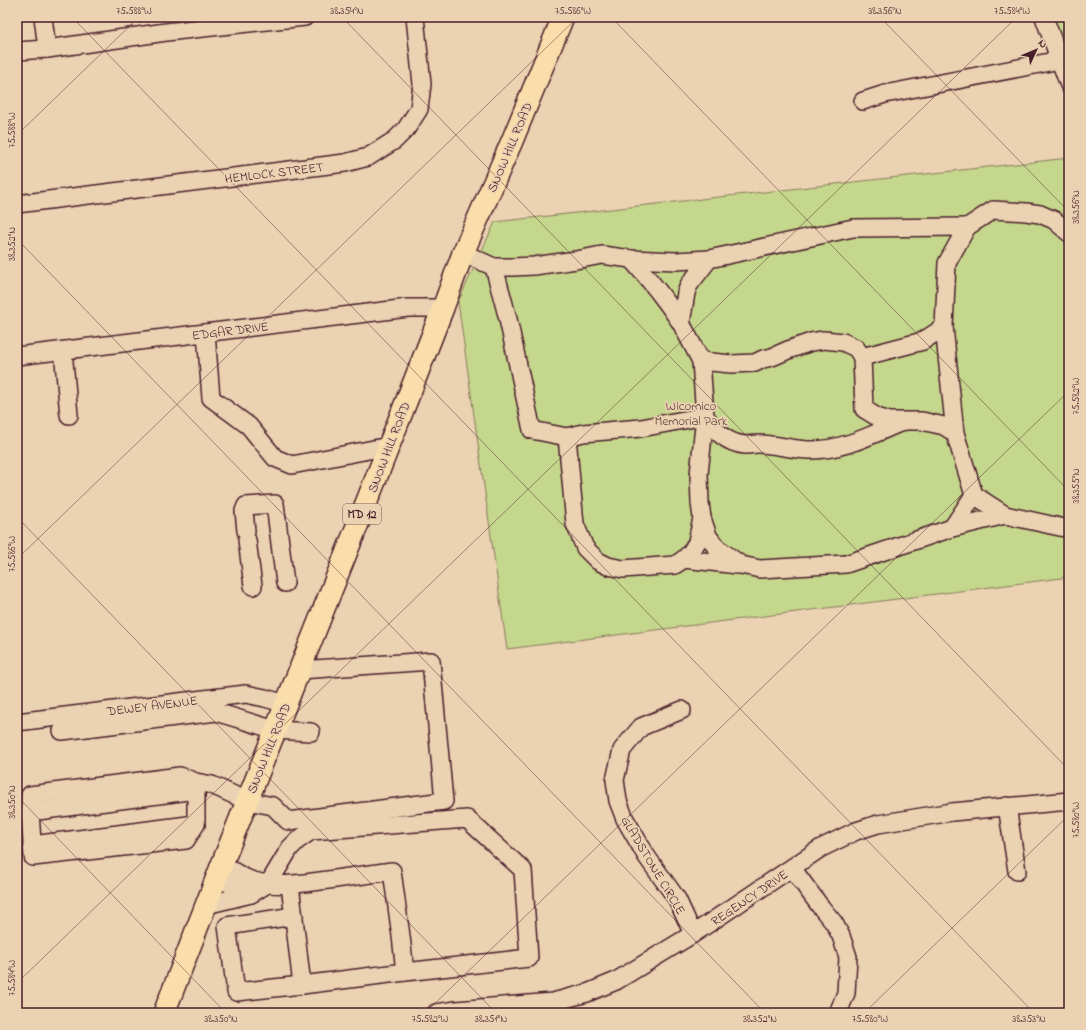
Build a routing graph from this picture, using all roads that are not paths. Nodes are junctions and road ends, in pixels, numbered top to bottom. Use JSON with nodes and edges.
{"nodes":[{"id":1,"x":43,"y":17,"type":"edge"},
{"id":2,"x":297,"y":17,"type":"edge"},
{"id":3,"x":415,"y":17,"type":"edge"},
{"id":4,"x":563,"y":17,"type":"edge"},
{"id":5,"x":1044,"y":17,"type":"edge"},
{"id":6,"x":165,"y":24,"type":"edge"},
{"id":7,"x":47,"y":49,"type":"junction"},
{"id":8,"x":17,"y":51,"type":"edge"},
{"id":9,"x":1060,"y":60,"type":"junction"},
{"id":10,"x":1069,"y":85,"type":"edge"},
{"id":11,"x":863,"y":101,"type":"dead end"},
{"id":12,"x":17,"y":204,"type":"edge"},
{"id":13,"x":967,"y":227,"type":"junction"},
{"id":14,"x":1069,"y":233,"type":"edge"},
{"id":15,"x":463,"y":253,"type":"junction"},
{"id":16,"x":709,"y":258,"type":"junction"},
{"id":17,"x":631,"y":259,"type":"junction"},
{"id":18,"x":494,"y":267,"type":"junction"},
{"id":19,"x":443,"y":308,"type":"junction"},
{"id":20,"x":681,"y":323,"type":"junction"},
{"id":21,"x":944,"y":327,"type":"junction"},
{"id":22,"x":206,"y":333,"type":"junction"},
{"id":23,"x":63,"y":350,"type":"junction"},
{"id":24,"x":17,"y":356,"type":"edge"},
{"id":25,"x":862,"y":357,"type":"junction"},
{"id":26,"x":701,"y":361,"type":"junction"},
{"id":27,"x":864,"y":409,"type":"junction"},
{"id":28,"x":69,"y":415,"type":"dead end"},
{"id":29,"x":705,"y":416,"type":"junction"},
{"id":30,"x":902,"y":422,"type":"junction"},
{"id":31,"x":956,"y":433,"type":"junction"},
{"id":32,"x":869,"y":436,"type":"junction"},
{"id":33,"x":567,"y":437,"type":"junction"},
{"id":34,"x":389,"y":446,"type":"junction"},
{"id":35,"x":974,"y":495,"type":"junction"},
{"id":36,"x":1005,"y":515,"type":"junction"},
{"id":37,"x":702,"y":518,"type":"junction"},
{"id":38,"x":952,"y":528,"type":"junction"},
{"id":39,"x":1069,"y":529,"type":"edge"},
{"id":40,"x":684,"y":559,"type":"junction"},
{"id":41,"x":741,"y":566,"type":"junction"},
{"id":42,"x":284,"y":583,"type":"dead end"},
{"id":43,"x":253,"y":586,"type":"dead end"},
{"id":44,"x":300,"y":670,"type":"junction"},
{"id":45,"x":286,"y":704,"type":"junction"},
{"id":46,"x":682,"y":710,"type":"dead end"},
{"id":47,"x":17,"y":722,"type":"edge"},
{"id":48,"x":275,"y":730,"type":"junction"},
{"id":49,"x":62,"y":731,"type":"dead end"},
{"id":50,"x":311,"y":732,"type":"dead end"},
{"id":51,"x":196,"y":786,"type":"junction"},
{"id":52,"x":247,"y":801,"type":"junction"},
{"id":53,"x":1069,"y":801,"type":"edge"},
{"id":54,"x":1008,"y":806,"type":"junction"},
{"id":55,"x":792,"y":868,"type":"junction"},
{"id":56,"x":219,"y":870,"type":"junction"},
{"id":57,"x":1017,"y":871,"type":"dead end"},
{"id":58,"x":269,"y":883,"type":"junction"},
{"id":59,"x":290,"y":885,"type":"junction"},
{"id":60,"x":251,"y":894,"type":"junction"},
{"id":61,"x":206,"y":905,"type":"junction"},
{"id":62,"x":294,"y":916,"type":"junction"},
{"id":63,"x":693,"y":934,"type":"junction"},
{"id":64,"x":404,"y":972,"type":"junction"},
{"id":65,"x":302,"y":985,"type":"junction"},
{"id":66,"x":456,"y":1012,"type":"edge"},
{"id":67,"x":164,"y":1013,"type":"edge"},
{"id":68,"x":436,"y":1013,"type":"edge"},
{"id":69,"x":838,"y":1013,"type":"edge"}],
"edges":[{"from":1,"to":7,"type":"street"},
{"from":2,"to":6,"type":"street"},
{"from":3,"to":12,"type":"street","name":"HEMLOCK STREET"},
{"from":4,"to":15,"type":"main road","name":"SNOW HILL ROAD","number":"MD 12"},
{"from":5,"to":9,"type":"street"},
{"from":6,"to":7,"type":"street"},
{"from":7,"to":8,"type":"street"},
{"from":9,"to":10,"type":"street"},
{"from":9,"to":11,"type":"street"},
{"from":13,"to":14,"type":"street"},
{"from":13,"to":16,"type":"street"},
{"from":13,"to":21,"type":"street"},
{"from":15,"to":18,"type":"street"},
{"from":15,"to":19,"type":"main road","name":"SNOW HILL ROAD","number":"MD 12"},
{"from":16,"to":17,"type":"street"},
{"from":16,"to":20,"type":"street"},
{"from":17,"to":18,"type":"street"},
{"from":17,"to":20,"type":"street"},
{"from":18,"to":33,"type":"street"},
{"from":19,"to":22,"type":"street","name":"EDGAR DRIVE"},
{"from":19,"to":34,"type":"main road","name":"SNOW HILL ROAD","number":"MD 12"},
{"from":20,"to":26,"type":"street"},
{"from":21,"to":25,"type":"street"},
{"from":21,"to":31,"type":"street"},
{"from":22,"to":23,"type":"street","name":"EDGAR DRIVE"},
{"from":22,"to":34,"type":"street"},
{"from":23,"to":24,"type":"street","name":"EDGAR DRIVE"},
{"from":23,"to":28,"type":"street"},
{"from":25,"to":26,"type":"street"},
{"from":25,"to":27,"type":"street"},
{"from":26,"to":29,"type":"street"},
{"from":27,"to":30,"type":"street"},
{"from":27,"to":32,"type":"street"},
{"from":29,"to":32,"type":"street"},
{"from":29,"to":33,"type":"street"},
{"from":29,"to":37,"type":"street"},
{"from":30,"to":31,"type":"street"},
{"from":30,"to":32,"type":"street"},
{"from":31,"to":35,"type":"street"},
{"from":33,"to":40,"type":"street"},
{"from":34,"to":44,"type":"main road","name":"SNOW HILL ROAD","number":"MD 12"},
{"from":35,"to":36,"type":"street"},
{"from":35,"to":38,"type":"street"},
{"from":36,"to":38,"type":"street"},
{"from":36,"to":39,"type":"street"},
{"from":37,"to":40,"type":"street"},
{"from":37,"to":41,"type":"street"},
{"from":38,"to":41,"type":"street"},
{"from":40,"to":41,"type":"street"},
{"from":42,"to":43,"type":"street"},
{"from":44,"to":45,"type":"main road","name":"SNOW HILL ROAD","number":"MD 12"},
{"from":44,"to":52,"type":"street"},
{"from":45,"to":47,"type":"street","name":"DEWEY AVENUE"},
{"from":45,"to":48,"type":"main road","name":"SNOW HILL ROAD","number":"MD 12"},
{"from":46,"to":63,"type":"street","name":"GLADSTONE CIRCLE"},
{"from":48,"to":49,"type":"street"},
{"from":48,"to":50,"type":"street"},
{"from":48,"to":52,"type":"main road","name":"SNOW HILL ROAD","number":"MD 12"},
{"from":51,"to":51,"type":"street"},
{"from":51,"to":52,"type":"street"},
{"from":52,"to":56,"type":"main road","name":"SNOW HILL ROAD","number":"MD 12"},
{"from":53,"to":54,"type":"street","name":"REGENCY DRIVE"},
{"from":54,"to":55,"type":"street","name":"REGENCY DRIVE"},
{"from":54,"to":57,"type":"street"},
{"from":55,"to":63,"type":"street","name":"REGENCY DRIVE"},
{"from":55,"to":69,"type":"street"},
{"from":56,"to":58,"type":"street"},
{"from":56,"to":60,"type":"street"},
{"from":56,"to":61,"type":"main road","name":"SNOW HILL ROAD","number":"MD 12"},
{"from":58,"to":59,"type":"street"},
{"from":58,"to":60,"type":"street"},
{"from":58,"to":64,"type":"street"},
{"from":59,"to":62,"type":"street"},
{"from":59,"to":64,"type":"street"},
{"from":60,"to":61,"type":"street"},
{"from":61,"to":67,"type":"main road","name":"SNOW HILL ROAD","number":"MD 12"},
{"from":62,"to":65,"type":"street"},
{"from":62,"to":65,"type":"street"},
{"from":63,"to":66,"type":"street","name":"REGENCY DRIVE"},
{"from":64,"to":65,"type":"street"},
{"from":66,"to":68,"type":"street","name":"REGENCY DRIVE"}]}
